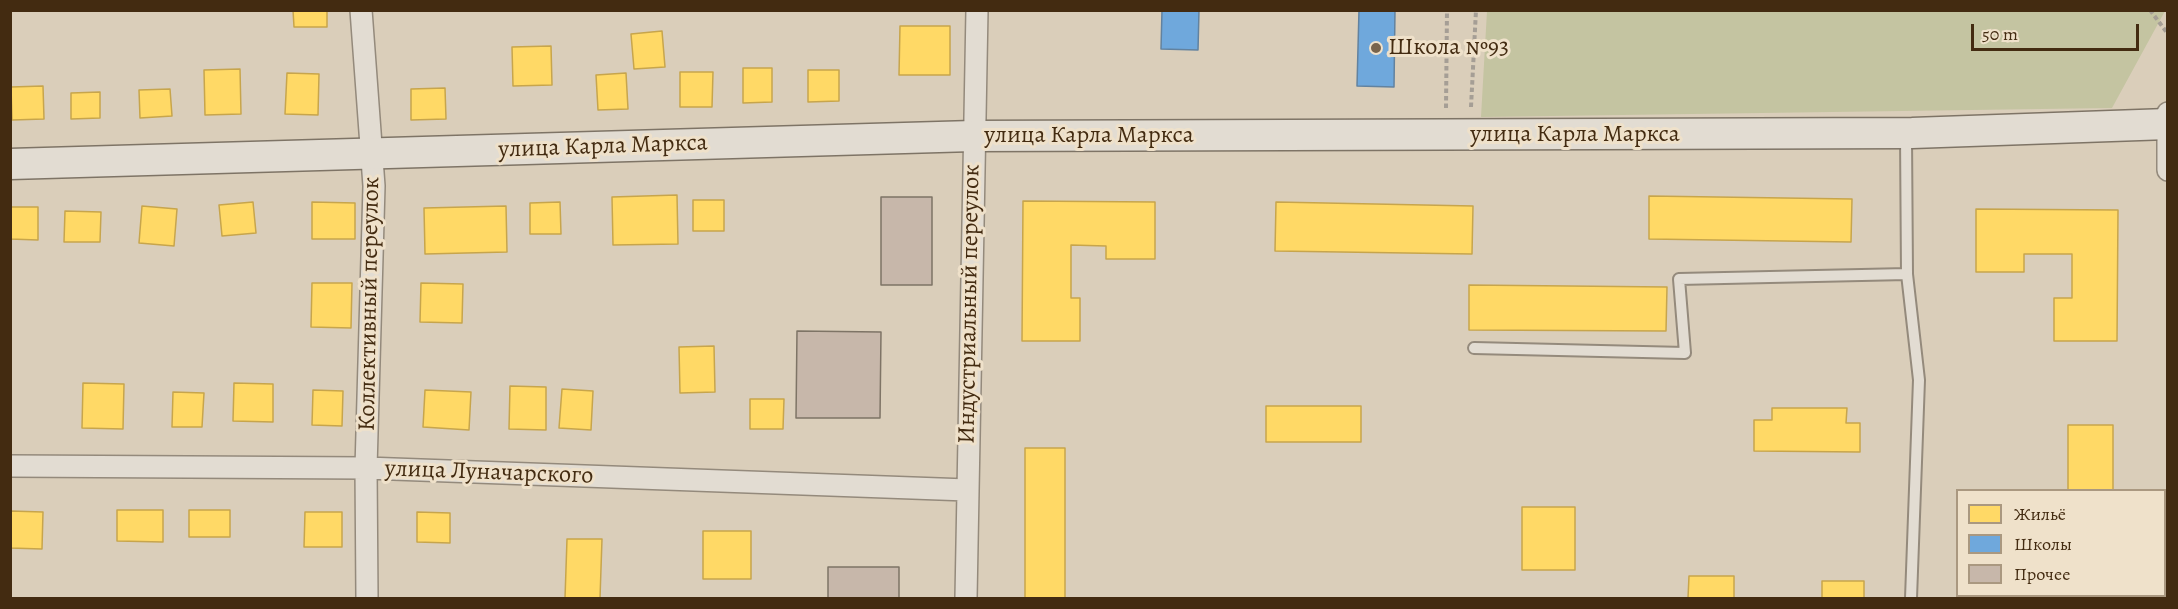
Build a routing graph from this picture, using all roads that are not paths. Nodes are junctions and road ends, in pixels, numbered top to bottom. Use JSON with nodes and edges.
{"nodes":[{"id":1,"x":361,"y":10,"type":"edge"},
{"id":2,"x":977,"y":10,"type":"edge"},
{"id":3,"x":2167,"y":120,"type":"edge"},
{"id":4,"x":1905,"y":133,"type":"junction"},
{"id":5,"x":973,"y":136,"type":"junction"},
{"id":6,"x":372,"y":154,"type":"junction"},
{"id":7,"x":10,"y":164,"type":"edge"},
{"id":8,"x":2168,"y":171,"type":"edge"},
{"id":9,"x":1907,"y":274,"type":"junction"},
{"id":10,"x":1474,"y":348,"type":"dead end"},
{"id":11,"x":10,"y":466,"type":"edge"},
{"id":12,"x":366,"y":468,"type":"junction"},
{"id":13,"x":967,"y":490,"type":"junction"},
{"id":14,"x":367,"y":598,"type":"edge"},
{"id":15,"x":966,"y":598,"type":"edge"},
{"id":16,"x":1911,"y":598,"type":"edge"}],
"edges":[{"from":1,"to":6,"type":"street","name":"Коллективный переулок"},
{"from":2,"to":5,"type":"street","name":"Индустриальный переулок"},
{"from":3,"to":4,"type":"main road","name":"улица Карла Маркса"},
{"from":3,"to":8,"type":"street"},
{"from":4,"to":5,"type":"main road","name":"улица Карла Маркса"},
{"from":4,"to":9,"type":"lane"},
{"from":5,"to":6,"type":"main road","name":"улица Карла Маркса"},
{"from":5,"to":13,"type":"street","name":"Индустриальный переулок"},
{"from":6,"to":7,"type":"main road","name":"улица Карла Маркса"},
{"from":6,"to":12,"type":"street","name":"Коллективный переулок"},
{"from":9,"to":10,"type":"lane"},
{"from":9,"to":16,"type":"lane"},
{"from":11,"to":12,"type":"street","name":"улица Луначарского"},
{"from":12,"to":13,"type":"street","name":"улица Луначарского"},
{"from":12,"to":14,"type":"street","name":"Коллективный переулок"},
{"from":13,"to":15,"type":"street","name":"Индустриальный переулок"}]}
